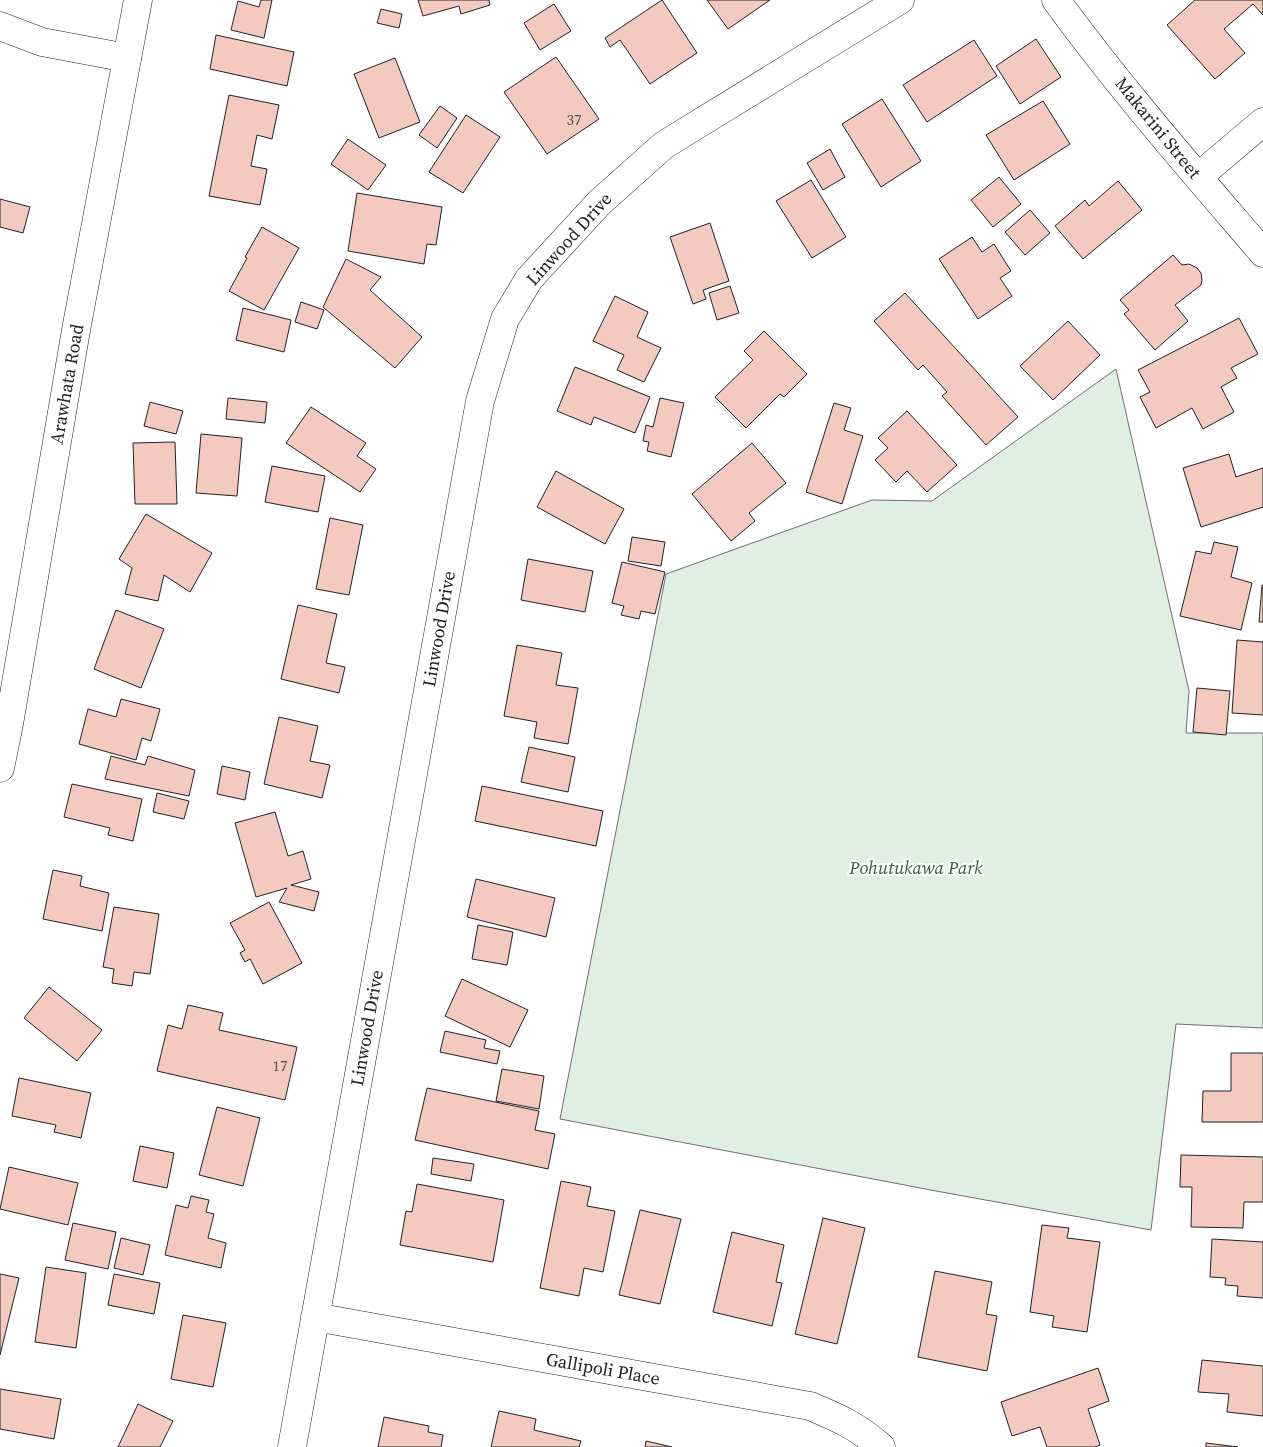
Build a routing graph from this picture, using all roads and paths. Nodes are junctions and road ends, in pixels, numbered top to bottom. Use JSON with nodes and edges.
{"nodes":[{"id":1,"x":138,"y":0,"type":"edge"},
{"id":2,"x":900,"y":0,"type":"edge"},
{"id":3,"x":1056,"y":0,"type":"edge"},
{"id":4,"x":0,"y":26,"type":"edge"},
{"id":5,"x":127,"y":58,"type":"junction"},
{"id":6,"x":1263,"y":122,"type":"edge"},
{"id":7,"x":1198,"y":177,"type":"junction"},
{"id":8,"x":1263,"y":253,"type":"edge"},
{"id":9,"x":5,"y":723,"type":"edge"},
{"id":10,"x":0,"y":768,"type":"edge"},
{"id":11,"x":315,"y":1317,"type":"junction"},
{"id":12,"x":292,"y":1447,"type":"edge"},
{"id":13,"x":881,"y":1447,"type":"edge"}],
"edges":[{"from":1,"to":5,"type":"street","name":"Arawhata Road"},
{"from":2,"to":11,"type":"street","name":"Linwood Drive"},
{"from":3,"to":7,"type":"street","name":"Makarini Street"},
{"from":4,"to":5,"type":"street"},
{"from":5,"to":9,"type":"street","name":"Arawhata Road"},
{"from":6,"to":7,"type":"street"},
{"from":7,"to":8,"type":"street","name":"Makarini Street"},
{"from":9,"to":10,"type":"street","name":"Arawhata Road"},
{"from":11,"to":12,"type":"street","name":"Linwood Drive"},
{"from":11,"to":13,"type":"street","name":"Gallipoli Place"}]}
